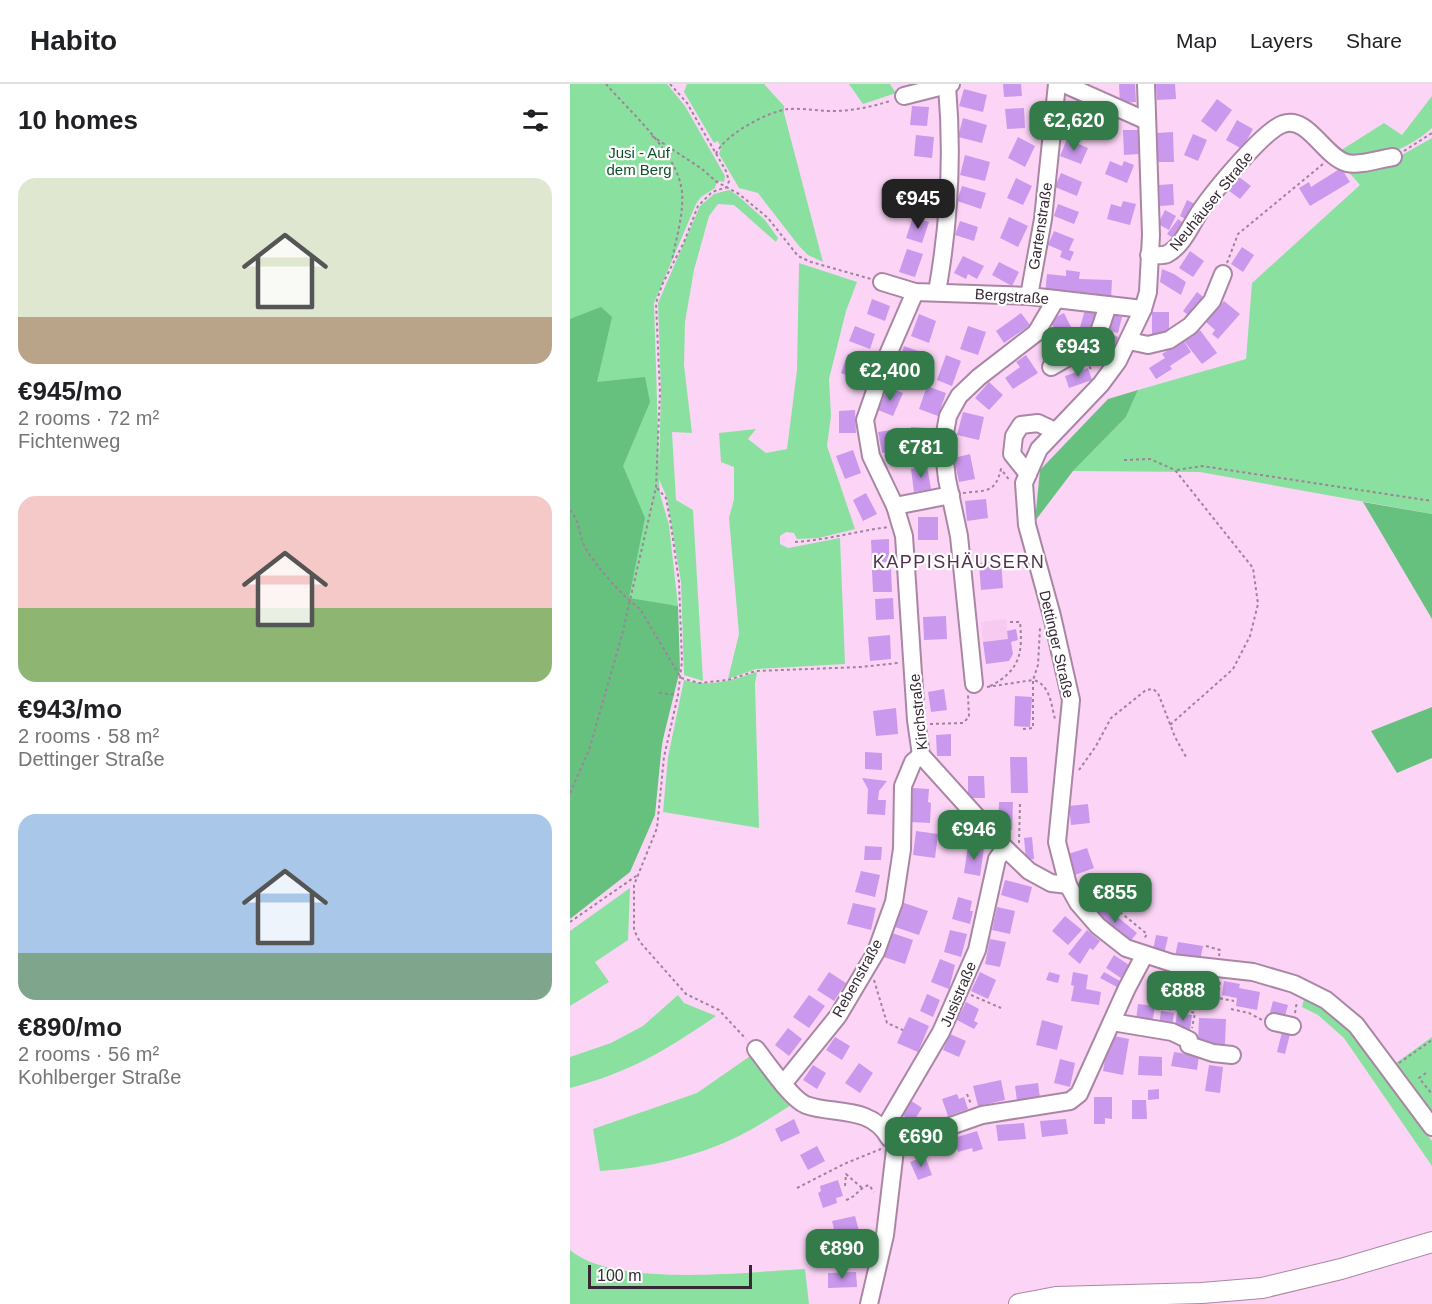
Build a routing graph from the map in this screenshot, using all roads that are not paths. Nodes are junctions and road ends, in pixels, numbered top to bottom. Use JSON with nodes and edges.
{"nodes":[{"id":1,"x":1057,"y":84,"type":"edge"},
{"id":2,"x":1064,"y":84,"type":"edge"},
{"id":3,"x":1146,"y":84,"type":"edge"},
{"id":4,"x":949,"y":85,"type":"edge"},
{"id":5,"x":904,"y":96,"type":"road end"},
{"id":6,"x":1147,"y":121,"type":"junction"},
{"id":7,"x":1393,"y":157,"type":"road end"},
{"id":8,"x":1149,"y":255,"type":"junction"},
{"id":9,"x":1223,"y":274,"type":"road end"},
{"id":10,"x":882,"y":282,"type":"road end"},
{"id":11,"x":915,"y":291,"type":"junction"},
{"id":12,"x":937,"y":292,"type":"junction"},
{"id":13,"x":1029,"y":297,"type":"junction"},
{"id":14,"x":1056,"y":299,"type":"junction"},
{"id":15,"x":1108,"y":305,"type":"junction"},
{"id":16,"x":1143,"y":309,"type":"junction"},
{"id":17,"x":1129,"y":341,"type":"junction"},
{"id":18,"x":1051,"y":367,"type":"dead end"},
{"id":19,"x":1055,"y":431,"type":"junction"},
{"id":20,"x":1026,"y":478,"type":"junction"},
{"id":21,"x":951,"y":495,"type":"junction"},
{"id":22,"x":895,"y":506,"type":"junction"},
{"id":23,"x":981,"y":686,"type":"road end"},
{"id":24,"x":921,"y":755,"type":"junction"},
{"id":25,"x":1005,"y":848,"type":"junction"},
{"id":26,"x":1068,"y":885,"type":"junction"},
{"id":27,"x":1142,"y":954,"type":"junction"},
{"id":28,"x":1112,"y":1022,"type":"junction"},
{"id":29,"x":1274,"y":1022,"type":"road end"},
{"id":30,"x":1292,"y":1026,"type":"road end"},
{"id":31,"x":756,"y":1049,"type":"road end"},
{"id":32,"x":1232,"y":1055,"type":"dead end"},
{"id":33,"x":783,"y":1084,"type":"junction"},
{"id":34,"x":1432,"y":1127,"type":"edge"},
{"id":35,"x":884,"y":1129,"type":"junction"},
{"id":36,"x":893,"y":1147,"type":"junction"},
{"id":37,"x":1432,"y":1242,"type":"edge"},
{"id":38,"x":870,"y":1300,"type":"edge"},
{"id":39,"x":1019,"y":1304,"type":"edge"}],
"edges":[{"from":1,"to":13,"type":"street","name":"Gartenstraße"},
{"from":2,"to":6,"type":"street"},
{"from":3,"to":6,"type":"street","name":"Dettinger Straße"},
{"from":4,"to":5,"type":"street"},
{"from":4,"to":12,"type":"street"},
{"from":6,"to":8,"type":"street","name":"Dettinger Straße"},
{"from":7,"to":8,"type":"street","name":"Neuhäuser Straße"},
{"from":8,"to":16,"type":"street","name":"Dettinger Straße"},
{"from":9,"to":17,"type":"street"},
{"from":10,"to":11,"type":"street","name":"Bergstraße"},
{"from":11,"to":12,"type":"street","name":"Bergstraße"},
{"from":11,"to":22,"type":"street","name":"Kirchstraße"},
{"from":12,"to":13,"type":"street","name":"Bergstraße"},
{"from":13,"to":14,"type":"street","name":"Bergstraße"},
{"from":14,"to":15,"type":"street","name":"Bergstraße"},
{"from":14,"to":21,"type":"street"},
{"from":15,"to":16,"type":"street","name":"Bergstraße"},
{"from":15,"to":18,"type":"street"},
{"from":16,"to":17,"type":"street","name":"Dettinger Straße"},
{"from":17,"to":19,"type":"street","name":"Dettinger Straße"},
{"from":19,"to":20,"type":"street","name":"Dettinger Straße"},
{"from":19,"to":20,"type":"street"},
{"from":20,"to":26,"type":"street","name":"Dettinger Straße"},
{"from":21,"to":22,"type":"street"},
{"from":21,"to":23,"type":"street"},
{"from":22,"to":24,"type":"street","name":"Kirchstraße"},
{"from":24,"to":25,"type":"street","name":"Kirchstraße"},
{"from":24,"to":33,"type":"street","name":"Rebenstraße"},
{"from":25,"to":26,"type":"street","name":"Kirchstraße"},
{"from":25,"to":35,"type":"street","name":"Jusistraße"},
{"from":26,"to":27,"type":"street","name":"Dettinger Straße"},
{"from":27,"to":28,"type":"street"},
{"from":27,"to":34,"type":"street","name":"Dettinger Straße"},
{"from":28,"to":32,"type":"street"},
{"from":28,"to":36,"type":"street"},
{"from":29,"to":30,"type":"street"},
{"from":31,"to":33,"type":"street"},
{"from":33,"to":35,"type":"street"},
{"from":35,"to":36,"type":"street"},
{"from":36,"to":38,"type":"street"},
{"from":37,"to":39,"type":"main road"}]}
